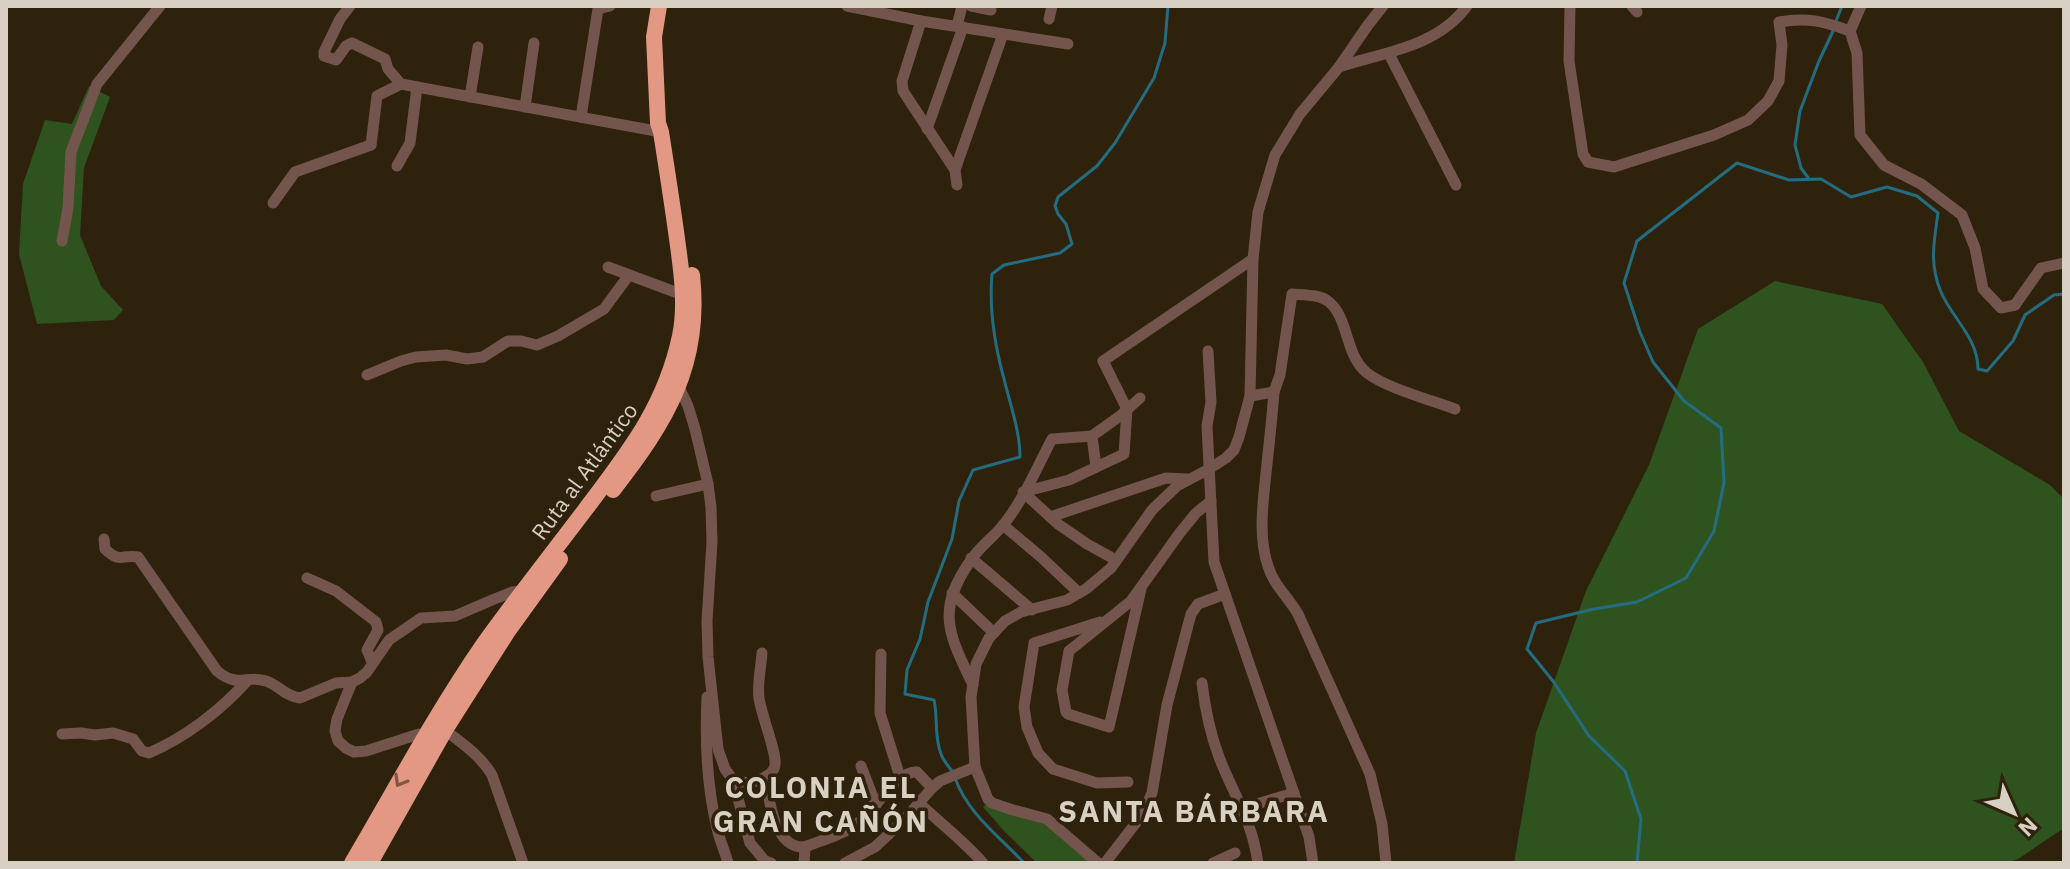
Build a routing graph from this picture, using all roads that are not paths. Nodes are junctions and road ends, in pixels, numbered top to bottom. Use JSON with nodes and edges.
{"nodes":[{"id":1,"x":160,"y":6,"type":"edge"},
{"id":2,"x":350,"y":6,"type":"edge"},
{"id":3,"x":610,"y":6,"type":"edge"},
{"id":4,"x":659,"y":6,"type":"edge"},
{"id":5,"x":669,"y":6,"type":"edge"},
{"id":6,"x":847,"y":6,"type":"edge"},
{"id":7,"x":962,"y":6,"type":"edge"},
{"id":8,"x":971,"y":6,"type":"edge"},
{"id":9,"x":1052,"y":6,"type":"edge"},
{"id":10,"x":1383,"y":6,"type":"edge"},
{"id":11,"x":1467,"y":6,"type":"edge"},
{"id":12,"x":1570,"y":6,"type":"edge"},
{"id":13,"x":1861,"y":6,"type":"edge"},
{"id":14,"x":991,"y":10,"type":"dead end"},
{"id":15,"x":1049,"y":19,"type":"dead end"},
{"id":16,"x":921,"y":21,"type":"junction"},
{"id":17,"x":960,"y":27,"type":"junction"},
{"id":18,"x":1840,"y":27,"type":"junction"},
{"id":19,"x":1003,"y":34,"type":"junction"},
{"id":20,"x":534,"y":43,"type":"dead end"},
{"id":21,"x":1068,"y":44,"type":"dead end"},
{"id":22,"x":478,"y":47,"type":"dead end"},
{"id":23,"x":1389,"y":54,"type":"junction"},
{"id":24,"x":1339,"y":67,"type":"junction"},
{"id":25,"x":401,"y":84,"type":"junction"},
{"id":26,"x":417,"y":87,"type":"junction"},
{"id":27,"x":470,"y":97,"type":"junction"},
{"id":28,"x":525,"y":107,"type":"junction"},
{"id":29,"x":581,"y":117,"type":"junction"},
{"id":30,"x":927,"y":129,"type":"junction"},
{"id":31,"x":661,"y":132,"type":"junction"},
{"id":32,"x":397,"y":166,"type":"dead end"},
{"id":33,"x":955,"y":170,"type":"junction"},
{"id":34,"x":957,"y":185,"type":"dead end"},
{"id":35,"x":1456,"y":185,"type":"dead end"},
{"id":36,"x":273,"y":203,"type":"dead end"},
{"id":37,"x":62,"y":241,"type":"dead end"},
{"id":38,"x":1253,"y":259,"type":"junction"},
{"id":39,"x":2064,"y":263,"type":"edge"},
{"id":40,"x":608,"y":267,"type":"dead end"},
{"id":41,"x":629,"y":275,"type":"junction"},
{"id":42,"x":683,"y":295,"type":"junction"},
{"id":43,"x":1208,"y":351,"type":"dead end"},
{"id":44,"x":367,"y":375,"type":"dead end"},
{"id":45,"x":679,"y":387,"type":"junction"},
{"id":46,"x":1274,"y":392,"type":"junction"},
{"id":47,"x":1250,"y":396,"type":"junction"},
{"id":48,"x":1140,"y":398,"type":"dead end"},
{"id":49,"x":1127,"y":409,"type":"junction"},
{"id":50,"x":1455,"y":409,"type":"dead end"},
{"id":51,"x":1092,"y":436,"type":"junction"},
{"id":52,"x":1096,"y":467,"type":"junction"},
{"id":53,"x":1209,"y":469,"type":"junction"},
{"id":54,"x":1191,"y":479,"type":"junction"},
{"id":55,"x":708,"y":484,"type":"junction"},
{"id":56,"x":1023,"y":492,"type":"junction"},
{"id":57,"x":656,"y":496,"type":"dead end"},
{"id":58,"x":1211,"y":501,"type":"junction"},
{"id":59,"x":1050,"y":517,"type":"junction"},
{"id":60,"x":1003,"y":525,"type":"junction"},
{"id":61,"x":104,"y":539,"type":"dead end"},
{"id":62,"x":971,"y":558,"type":"junction"},
{"id":63,"x":1116,"y":560,"type":"junction"},
{"id":64,"x":307,"y":578,"type":"dead end"},
{"id":65,"x":1141,"y":589,"type":"junction"},
{"id":66,"x":521,"y":591,"type":"junction"},
{"id":67,"x":952,"y":593,"type":"junction"},
{"id":68,"x":1079,"y":593,"type":"junction"},
{"id":69,"x":1225,"y":594,"type":"junction"},
{"id":70,"x":1032,"y":610,"type":"junction"},
{"id":71,"x":1108,"y":620,"type":"junction"},
{"id":72,"x":994,"y":633,"type":"junction"},
{"id":73,"x":762,"y":653,"type":"dead end"},
{"id":74,"x":881,"y":654,"type":"dead end"},
{"id":75,"x":708,"y":657,"type":"junction"},
{"id":76,"x":372,"y":662,"type":"junction"},
{"id":77,"x":247,"y":681,"type":"junction"},
{"id":78,"x":352,"y":682,"type":"junction"},
{"id":79,"x":1202,"y":683,"type":"dead end"},
{"id":80,"x":973,"y":685,"type":"junction"},
{"id":81,"x":445,"y":730,"type":"junction"},
{"id":82,"x":62,"y":734,"type":"dead end"},
{"id":83,"x":426,"y":736,"type":"junction"},
{"id":84,"x":861,"y":766,"type":"dead end"},
{"id":85,"x":972,"y":768,"type":"junction"},
{"id":86,"x":767,"y":777,"type":"junction"},
{"id":87,"x":900,"y":777,"type":"junction"},
{"id":88,"x":733,"y":780,"type":"junction"},
{"id":89,"x":1128,"y":782,"type":"dead end"},
{"id":90,"x":936,"y":784,"type":"junction"},
{"id":91,"x":1294,"y":793,"type":"junction"},
{"id":92,"x":919,"y":803,"type":"junction"},
{"id":93,"x":876,"y":805,"type":"junction"},
{"id":94,"x":1243,"y":808,"type":"junction"},
{"id":95,"x":805,"y":847,"type":"junction"},
{"id":96,"x":1235,"y":853,"type":"dead end"},
{"id":97,"x":352,"y":863,"type":"edge"},
{"id":98,"x":370,"y":863,"type":"edge"},
{"id":99,"x":523,"y":863,"type":"edge"},
{"id":100,"x":728,"y":863,"type":"edge"},
{"id":101,"x":771,"y":863,"type":"edge"},
{"id":102,"x":804,"y":863,"type":"edge"},
{"id":103,"x":845,"y":863,"type":"edge"},
{"id":104,"x":983,"y":863,"type":"edge"},
{"id":105,"x":1098,"y":863,"type":"edge"},
{"id":106,"x":1105,"y":863,"type":"edge"},
{"id":107,"x":1213,"y":863,"type":"edge"},
{"id":108,"x":1258,"y":863,"type":"edge"},
{"id":109,"x":1313,"y":863,"type":"edge"},
{"id":110,"x":1386,"y":863,"type":"edge"}],
"edges":[{"from":1,"to":37,"type":"street"},
{"from":2,"to":25,"type":"street"},
{"from":3,"to":29,"type":"street"},
{"from":4,"to":31,"type":"highway","name":"Ruta al Atlántico"},
{"from":5,"to":45,"type":"highway","name":"Ruta al Atlántico"},
{"from":6,"to":16,"type":"street"},
{"from":7,"to":17,"type":"street"},
{"from":8,"to":14,"type":"street"},
{"from":9,"to":15,"type":"street"},
{"from":10,"to":24,"type":"street"},
{"from":11,"to":23,"type":"street"},
{"from":12,"to":18,"type":"street"},
{"from":13,"to":18,"type":"street"},
{"from":16,"to":17,"type":"street"},
{"from":16,"to":30,"type":"street"},
{"from":17,"to":19,"type":"street"},
{"from":17,"to":30,"type":"street"},
{"from":18,"to":39,"type":"street"},
{"from":19,"to":21,"type":"street"},
{"from":19,"to":33,"type":"street"},
{"from":20,"to":28,"type":"street"},
{"from":22,"to":27,"type":"street"},
{"from":23,"to":24,"type":"street"},
{"from":23,"to":35,"type":"street"},
{"from":24,"to":38,"type":"street"},
{"from":25,"to":26,"type":"street"},
{"from":25,"to":36,"type":"street"},
{"from":26,"to":27,"type":"street"},
{"from":26,"to":32,"type":"street"},
{"from":27,"to":28,"type":"street"},
{"from":28,"to":29,"type":"street"},
{"from":29,"to":31,"type":"street"},
{"from":30,"to":33,"type":"street"},
{"from":31,"to":42,"type":"highway","name":"Ruta al Atlántico"},
{"from":33,"to":34,"type":"street"},
{"from":38,"to":47,"type":"street"},
{"from":38,"to":49,"type":"street"},
{"from":40,"to":41,"type":"street"},
{"from":41,"to":42,"type":"street"},
{"from":41,"to":44,"type":"street"},
{"from":42,"to":66,"type":"highway","name":"Ruta al Atlántico"},
{"from":43,"to":53,"type":"street"},
{"from":45,"to":55,"type":"street"},
{"from":45,"to":81,"type":"highway","name":"Ruta al Atlántico"},
{"from":46,"to":47,"type":"street"},
{"from":46,"to":50,"type":"street"},
{"from":46,"to":110,"type":"street"},
{"from":47,"to":53,"type":"street"},
{"from":48,"to":49,"type":"street"},
{"from":49,"to":51,"type":"street"},
{"from":49,"to":52,"type":"street"},
{"from":51,"to":52,"type":"street"},
{"from":51,"to":56,"type":"street"},
{"from":52,"to":56,"type":"street"},
{"from":53,"to":54,"type":"street"},
{"from":53,"to":58,"type":"street"},
{"from":54,"to":59,"type":"street"},
{"from":54,"to":63,"type":"street"},
{"from":55,"to":57,"type":"street"},
{"from":55,"to":75,"type":"street"},
{"from":56,"to":59,"type":"street"},
{"from":56,"to":60,"type":"street"},
{"from":58,"to":65,"type":"street"},
{"from":58,"to":69,"type":"street"},
{"from":59,"to":63,"type":"street"},
{"from":60,"to":62,"type":"street"},
{"from":60,"to":68,"type":"street"},
{"from":61,"to":77,"type":"street"},
{"from":62,"to":67,"type":"street"},
{"from":62,"to":70,"type":"street"},
{"from":63,"to":68,"type":"street"},
{"from":64,"to":76,"type":"street"},
{"from":65,"to":71,"type":"street"},
{"from":65,"to":71,"type":"street"},
{"from":66,"to":76,"type":"street"},
{"from":66,"to":83,"type":"highway","name":"Ruta al Atlántico"},
{"from":67,"to":72,"type":"street"},
{"from":67,"to":80,"type":"street"},
{"from":68,"to":70,"type":"street"},
{"from":69,"to":91,"type":"street"},
{"from":69,"to":106,"type":"street"},
{"from":70,"to":72,"type":"street"},
{"from":71,"to":89,"type":"street"},
{"from":72,"to":80,"type":"street"},
{"from":73,"to":86,"type":"street"},
{"from":74,"to":87,"type":"street"},
{"from":75,"to":88,"type":"street"},
{"from":75,"to":100,"type":"street"},
{"from":76,"to":78,"type":"street"},
{"from":77,"to":78,"type":"street"},
{"from":77,"to":82,"type":"street"},
{"from":78,"to":83,"type":"street"},
{"from":79,"to":94,"type":"street"},
{"from":80,"to":85,"type":"street"},
{"from":81,"to":98,"type":"highway","name":"Ruta al Atlántico"},
{"from":81,"to":99,"type":"street"},
{"from":83,"to":97,"type":"highway","name":"Ruta al Atlántico","one_way":true},
{"from":84,"to":93,"type":"street"},
{"from":85,"to":90,"type":"street"},
{"from":85,"to":105,"type":"street"},
{"from":86,"to":88,"type":"street"},
{"from":86,"to":95,"type":"street"},
{"from":87,"to":90,"type":"street"},
{"from":87,"to":93,"type":"street"},
{"from":88,"to":101,"type":"street"},
{"from":90,"to":92,"type":"street"},
{"from":91,"to":94,"type":"street"},
{"from":91,"to":109,"type":"street"},
{"from":92,"to":103,"type":"street"},
{"from":92,"to":104,"type":"street"},
{"from":93,"to":95,"type":"street"},
{"from":94,"to":108,"type":"street"},
{"from":95,"to":102,"type":"street"},
{"from":96,"to":107,"type":"street"}]}
